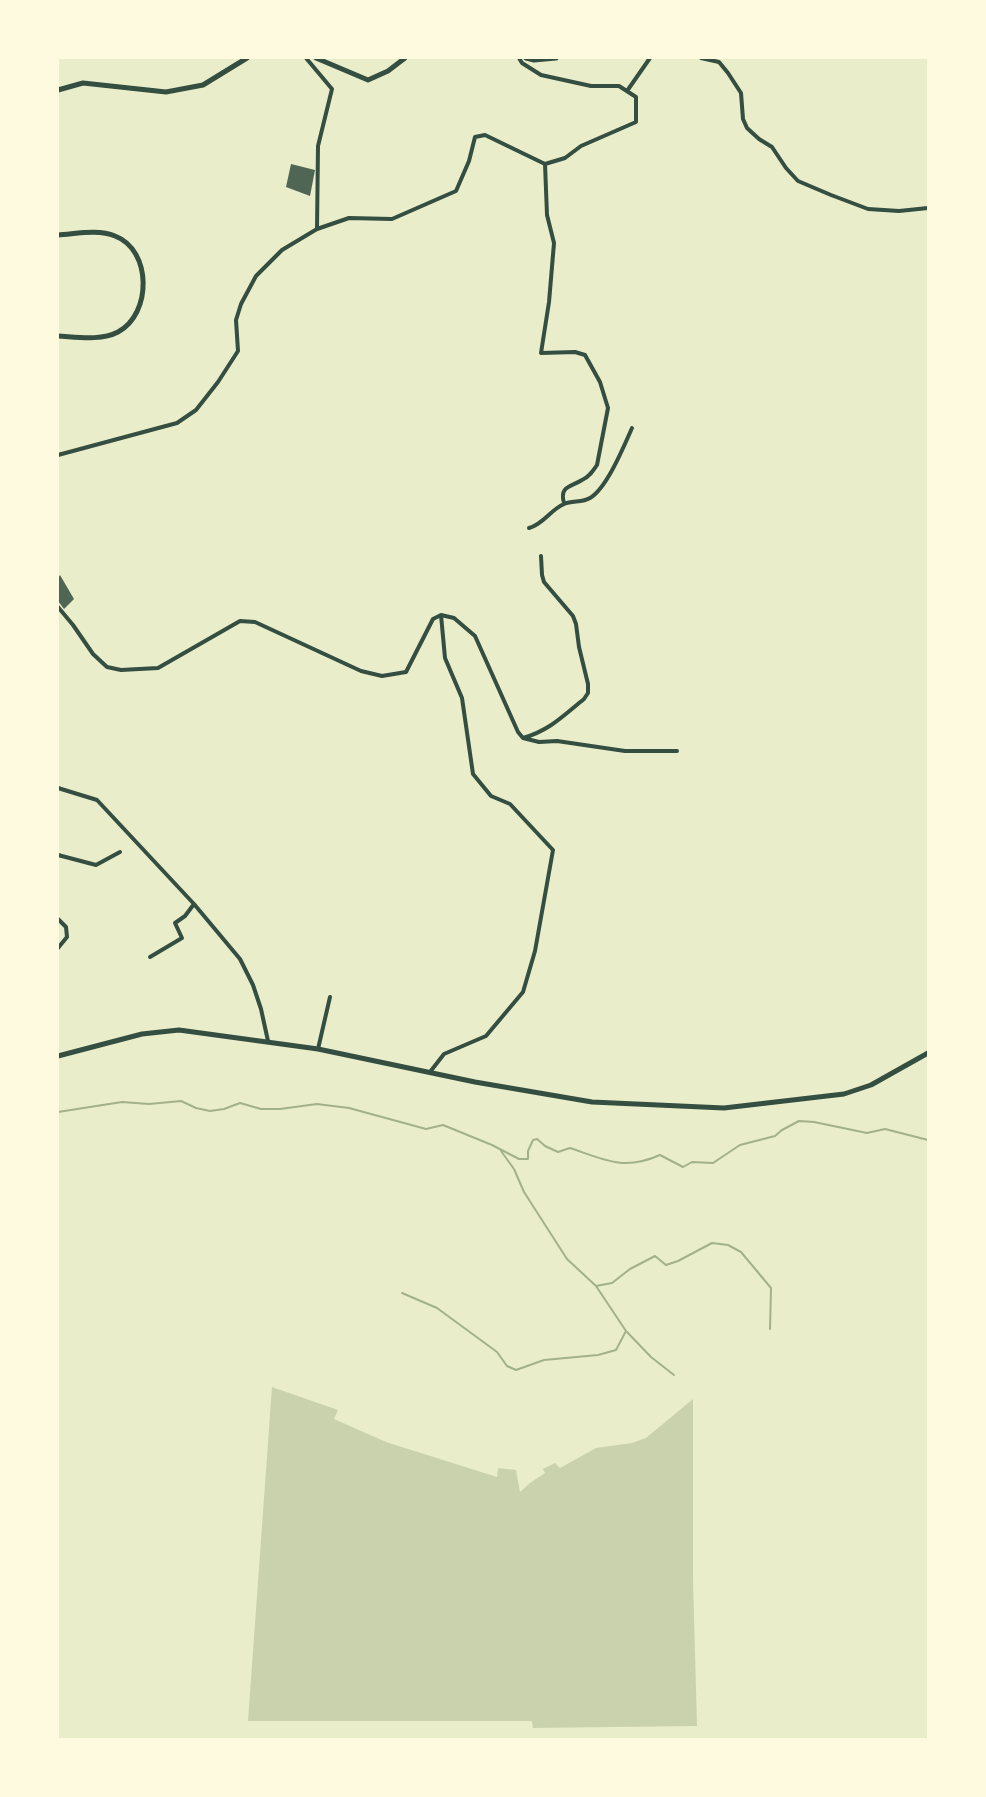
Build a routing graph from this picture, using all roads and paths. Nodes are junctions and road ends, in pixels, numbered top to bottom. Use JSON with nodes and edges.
{"nodes":[{"id":1,"x":247,"y":58,"type":"edge"},
{"id":2,"x":306,"y":58,"type":"edge"},
{"id":3,"x":316,"y":58,"type":"edge"},
{"id":4,"x":405,"y":58,"type":"edge"},
{"id":5,"x":519,"y":58,"type":"edge"},
{"id":6,"x":526,"y":58,"type":"edge"},
{"id":7,"x":556,"y":58,"type":"edge"},
{"id":8,"x":650,"y":58,"type":"edge"},
{"id":9,"x":701,"y":58,"type":"edge"},
{"id":10,"x":58,"y":90,"type":"edge"},
{"id":11,"x":627,"y":91,"type":"junction"},
{"id":12,"x":545,"y":164,"type":"junction"},
{"id":13,"x":928,"y":208,"type":"edge"},
{"id":14,"x":317,"y":229,"type":"junction"},
{"id":15,"x":58,"y":235,"type":"edge"},
{"id":16,"x":58,"y":336,"type":"edge"},
{"id":17,"x":632,"y":428,"type":"dead end"},
{"id":18,"x":58,"y":455,"type":"edge"},
{"id":19,"x":564,"y":503,"type":"junction"},
{"id":20,"x":529,"y":528,"type":"dead end"},
{"id":21,"x":541,"y":556,"type":"dead end"},
{"id":22,"x":58,"y":607,"type":"edge"},
{"id":23,"x":441,"y":615,"type":"junction"},
{"id":24,"x":523,"y":738,"type":"junction"},
{"id":25,"x":677,"y":751,"type":"dead end"},
{"id":26,"x":58,"y":788,"type":"edge"},
{"id":27,"x":120,"y":852,"type":"dead end"},
{"id":28,"x":58,"y":855,"type":"edge"},
{"id":29,"x":194,"y":904,"type":"junction"},
{"id":30,"x":58,"y":919,"type":"edge"},
{"id":31,"x":58,"y":948,"type":"edge"},
{"id":32,"x":150,"y":957,"type":"dead end"},
{"id":33,"x":330,"y":997,"type":"dead end"},
{"id":34,"x":268,"y":1041,"type":"junction"},
{"id":35,"x":318,"y":1048,"type":"junction"},
{"id":36,"x":928,"y":1053,"type":"edge"},
{"id":37,"x":58,"y":1056,"type":"edge"},
{"id":38,"x":430,"y":1072,"type":"junction"}],
"edges":[{"from":1,"to":10,"type":"street"},
{"from":2,"to":14,"type":"street"},
{"from":3,"to":4,"type":"street"},
{"from":5,"to":11,"type":"street"},
{"from":6,"to":7,"type":"street"},
{"from":8,"to":11,"type":"street"},
{"from":9,"to":13,"type":"street"},
{"from":11,"to":12,"type":"street"},
{"from":12,"to":14,"type":"street"},
{"from":12,"to":19,"type":"street"},
{"from":14,"to":18,"type":"street"},
{"from":15,"to":16,"type":"street"},
{"from":17,"to":19,"type":"street"},
{"from":19,"to":20,"type":"street"},
{"from":21,"to":24,"type":"street"},
{"from":22,"to":23,"type":"street"},
{"from":23,"to":24,"type":"street"},
{"from":23,"to":38,"type":"street"},
{"from":24,"to":25,"type":"street"},
{"from":26,"to":29,"type":"street"},
{"from":27,"to":28,"type":"street"},
{"from":29,"to":32,"type":"street"},
{"from":29,"to":34,"type":"street"},
{"from":30,"to":31,"type":"street"},
{"from":33,"to":35,"type":"street"},
{"from":34,"to":35,"type":"street"},
{"from":34,"to":37,"type":"street"},
{"from":35,"to":38,"type":"street"},
{"from":36,"to":38,"type":"street"}]}
